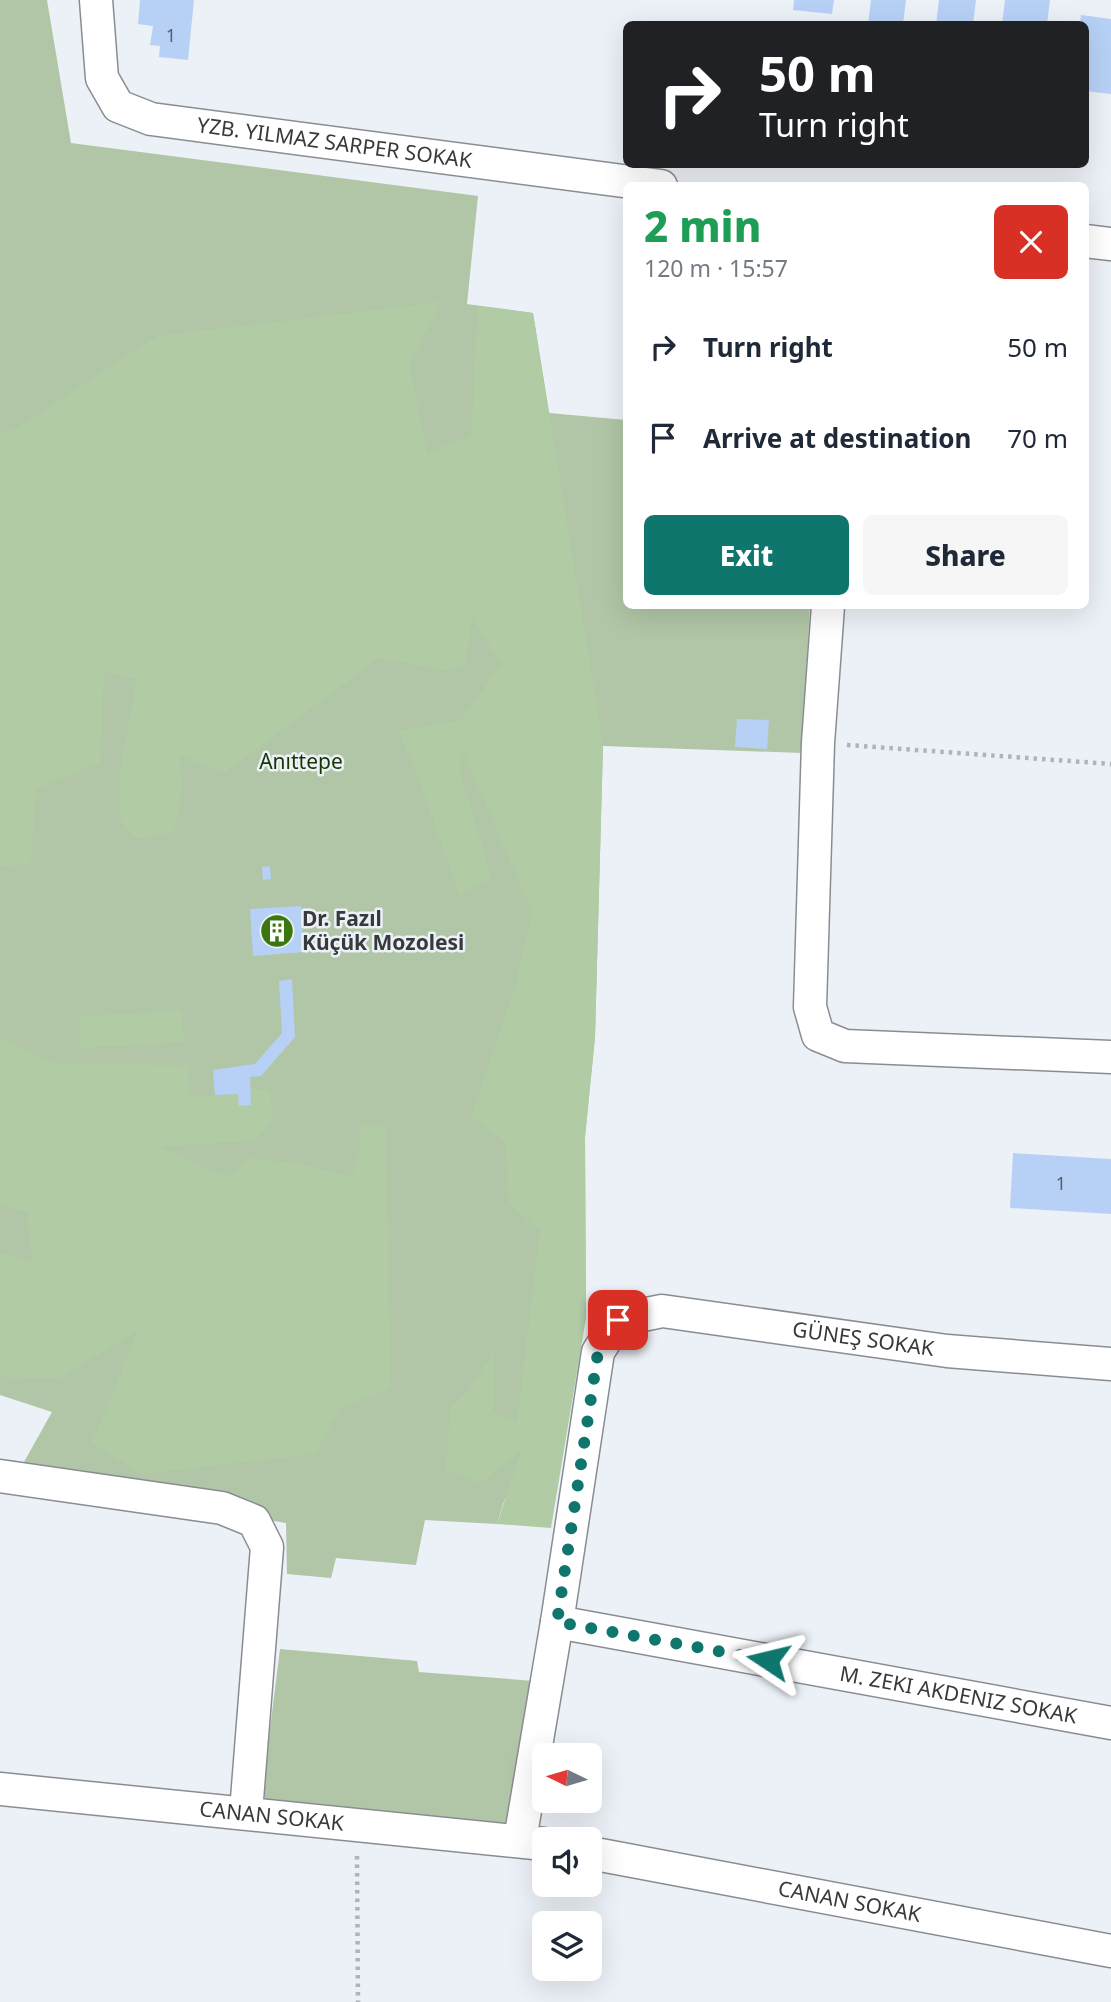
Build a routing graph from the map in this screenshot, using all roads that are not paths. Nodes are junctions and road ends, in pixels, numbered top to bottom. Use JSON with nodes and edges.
{"nodes":[{"id":1,"x":96,"y":0,"type":"edge"},
{"id":2,"x":631,"y":182,"type":"edge"},
{"id":3,"x":1089,"y":241,"type":"edge"},
{"id":4,"x":1111,"y":244,"type":"edge"},
{"id":5,"x":828,"y":609,"type":"edge"},
{"id":6,"x":1111,"y":1057,"type":"edge"},
{"id":7,"x":1111,"y":1364,"type":"edge"},
{"id":8,"x":0,"y":1476,"type":"edge"},
{"id":9,"x":557,"y":1622,"type":"junction"},
{"id":10,"x":1111,"y":1723,"type":"edge"},
{"id":11,"x":0,"y":1789,"type":"edge"},
{"id":12,"x":246,"y":1812,"type":"junction"},
{"id":13,"x":534,"y":1827,"type":"edge"},
{"id":14,"x":532,"y":1842,"type":"edge"},
{"id":15,"x":602,"y":1855,"type":"edge"},
{"id":16,"x":1111,"y":1951,"type":"edge"}],
"edges":[{"from":1,"to":2,"type":"street"},
{"from":3,"to":4,"type":"street"},
{"from":5,"to":6,"type":"street"},
{"from":7,"to":9,"type":"street","name":"GÜNEŞ SOKAK"},
{"from":8,"to":12,"type":"street"},
{"from":9,"to":10,"type":"street","name":"M. ZEKI AKDENIZ SOKAK"},
{"from":9,"to":13,"type":"street"},
{"from":11,"to":12,"type":"street","name":"CANAN SOKAK"},
{"from":12,"to":14,"type":"street","name":"CANAN SOKAK"},
{"from":15,"to":16,"type":"street","name":"CANAN SOKAK"}]}
